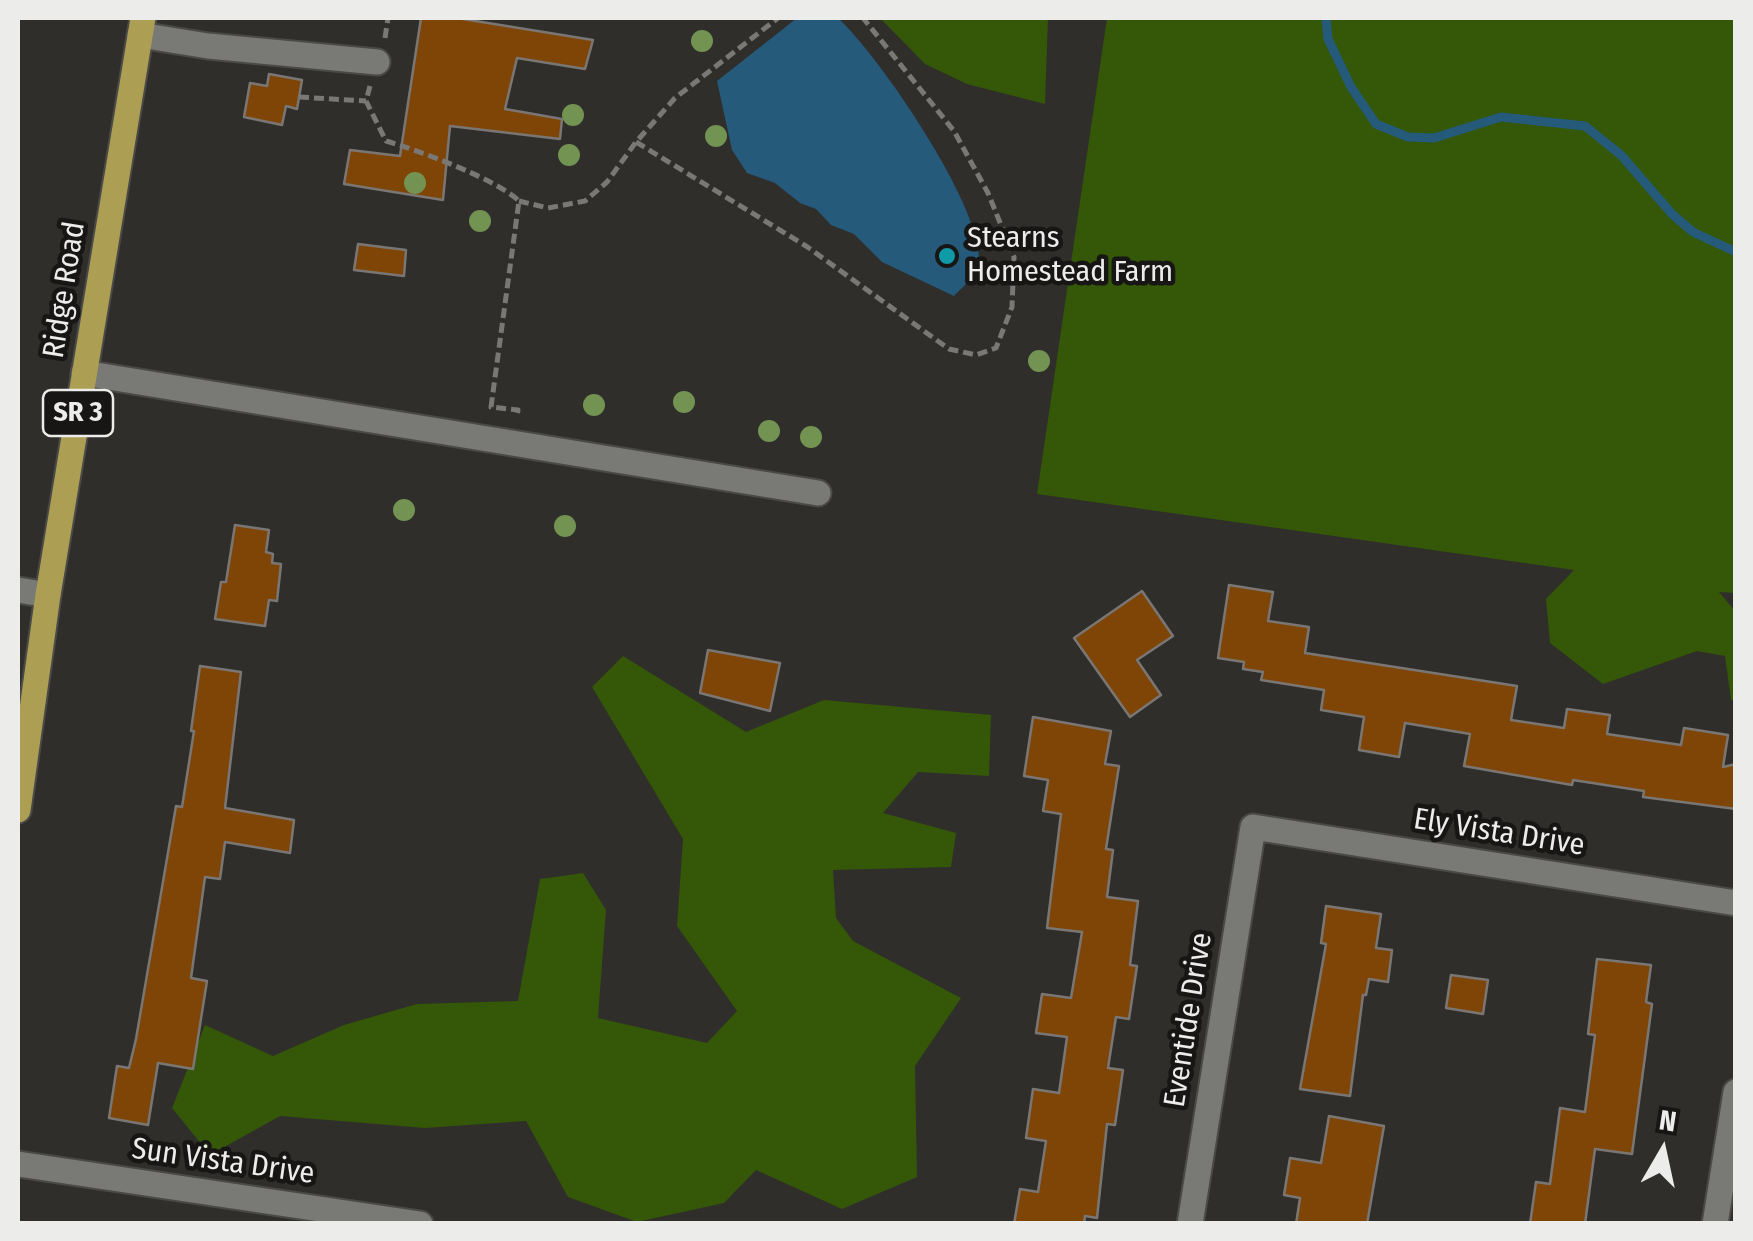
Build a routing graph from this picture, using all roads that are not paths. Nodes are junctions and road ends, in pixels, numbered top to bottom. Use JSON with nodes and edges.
{"nodes":[{"id":1,"x":141,"y":26,"type":"edge"},
{"id":2,"x":377,"y":62,"type":"road end"},
{"id":3,"x":84,"y":372,"type":"junction"},
{"id":4,"x":818,"y":493,"type":"dead end"},
{"id":5,"x":18,"y":590,"type":"edge"},
{"id":6,"x":48,"y":595,"type":"junction"},
{"id":7,"x":18,"y":810,"type":"edge"},
{"id":8,"x":1252,"y":826,"type":"joint"},
{"id":9,"x":1736,"y":903,"type":"edge"},
{"id":10,"x":1736,"y":1092,"type":"edge"},
{"id":11,"x":18,"y":1164,"type":"edge"},
{"id":12,"x":420,"y":1224,"type":"edge"},
{"id":13,"x":1190,"y":1224,"type":"edge"},
{"id":14,"x":1714,"y":1224,"type":"edge"}],
"edges":[{"from":1,"to":2,"type":"street"},
{"from":1,"to":3,"type":"main road","name":"Ridge Road","number":"SR 3"},
{"from":3,"to":4,"type":"street"},
{"from":3,"to":6,"type":"main road","name":"Ridge Road","number":"SR 3"},
{"from":5,"to":6,"type":"street"},
{"from":6,"to":7,"type":"main road","name":"Ridge Road","number":"SR 3"},
{"from":8,"to":9,"type":"street","name":"Ely Vista Drive"},
{"from":8,"to":13,"type":"street","name":"Eventide Drive"},
{"from":10,"to":14,"type":"street"},
{"from":11,"to":12,"type":"street","name":"Sun Vista Drive"}]}
